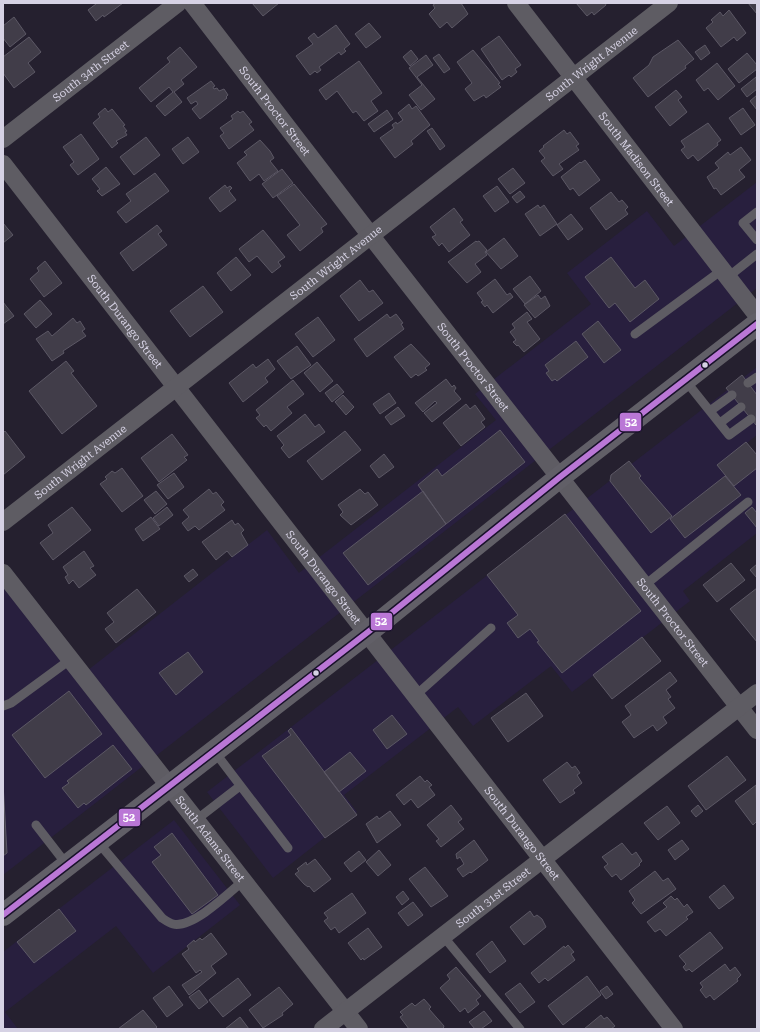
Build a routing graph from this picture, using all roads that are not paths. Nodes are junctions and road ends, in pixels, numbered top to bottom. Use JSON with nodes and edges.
{"nodes":[{"id":1,"x":178,"y":3,"type":"edge"},
{"id":2,"x":192,"y":3,"type":"edge"},
{"id":3,"x":516,"y":3,"type":"edge"},
{"id":4,"x":669,"y":3,"type":"edge"},
{"id":5,"x":574,"y":76,"type":"junction"},
{"id":6,"x":3,"y":139,"type":"edge"},
{"id":7,"x":3,"y":164,"type":"edge"},
{"id":8,"x":757,"y":212,"type":"edge"},
{"id":9,"x":371,"y":236,"type":"junction"},
{"id":10,"x":757,"y":240,"type":"edge"},
{"id":11,"x":757,"y":254,"type":"edge"},
{"id":12,"x":725,"y":274,"type":"junction"},
{"id":13,"x":757,"y":315,"type":"edge"},
{"id":14,"x":757,"y":324,"type":"edge"},
{"id":15,"x":635,"y":334,"type":"dead end"},
{"id":16,"x":757,"y":377,"type":"edge"},
{"id":17,"x":685,"y":380,"type":"junction"},
{"id":18,"x":748,"y":383,"type":"dead end"},
{"id":19,"x":176,"y":388,"type":"junction"},
{"id":20,"x":732,"y":395,"type":"dead end"},
{"id":21,"x":741,"y":407,"type":"dead end"},
{"id":22,"x":710,"y":411,"type":"junction"},
{"id":23,"x":751,"y":419,"type":"dead end"},
{"id":24,"x":720,"y":423,"type":"junction"},
{"id":25,"x":560,"y":477,"type":"junction"},
{"id":26,"x":748,"y":502,"type":"dead end"},
{"id":27,"x":3,"y":522,"type":"edge"},
{"id":28,"x":3,"y":573,"type":"edge"},
{"id":29,"x":645,"y":585,"type":"junction"},
{"id":30,"x":491,"y":628,"type":"dead end"},
{"id":31,"x":368,"y":632,"type":"junction"},
{"id":32,"x":71,"y":659,"type":"junction"},
{"id":33,"x":757,"y":693,"type":"edge"},
{"id":34,"x":416,"y":695,"type":"junction"},
{"id":35,"x":3,"y":706,"type":"edge"},
{"id":36,"x":739,"y":707,"type":"junction"},
{"id":37,"x":757,"y":730,"type":"edge"},
{"id":38,"x":214,"y":751,"type":"junction"},
{"id":39,"x":170,"y":785,"type":"junction"},
{"id":40,"x":240,"y":786,"type":"junction"},
{"id":41,"x":196,"y":820,"type":"junction"},
{"id":42,"x":36,"y":824,"type":"dead end"},
{"id":43,"x":98,"y":842,"type":"junction"},
{"id":44,"x":288,"y":848,"type":"dead end"},
{"id":45,"x":543,"y":858,"type":"junction"},
{"id":46,"x":67,"y":865,"type":"junction"},
{"id":47,"x":244,"y":881,"type":"junction"},
{"id":48,"x":3,"y":915,"type":"edge"},
{"id":49,"x":443,"y":936,"type":"junction"},
{"id":50,"x":345,"y":1012,"type":"junction"},
{"id":51,"x":323,"y":1029,"type":"edge"},
{"id":52,"x":359,"y":1029,"type":"edge"},
{"id":53,"x":520,"y":1029,"type":"edge"},
{"id":54,"x":674,"y":1029,"type":"edge"}],
"edges":[{"from":1,"to":6,"type":"street","name":"South 34th Street"},
{"from":2,"to":9,"type":"street","name":"South Proctor Street"},
{"from":3,"to":5,"type":"street","name":"South Madison Street"},
{"from":4,"to":5,"type":"street","name":"South Wright Avenue"},
{"from":5,"to":9,"type":"street","name":"South Wright Avenue"},
{"from":5,"to":12,"type":"street","name":"South Madison Street"},
{"from":7,"to":19,"type":"street","name":"South Durango Street"},
{"from":8,"to":10,"type":"lane"},
{"from":9,"to":19,"type":"street","name":"South Wright Avenue"},
{"from":9,"to":25,"type":"street","name":"South Proctor Street"},
{"from":11,"to":12,"type":"lane"},
{"from":12,"to":13,"type":"street","name":"South Madison Street"},
{"from":12,"to":15,"type":"lane"},
{"from":14,"to":17,"type":"main road"},
{"from":16,"to":18,"type":"lane"},
{"from":17,"to":22,"type":"lane"},
{"from":17,"to":25,"type":"main road"},
{"from":19,"to":27,"type":"street","name":"South Wright Avenue"},
{"from":19,"to":31,"type":"street","name":"South Durango Street"},
{"from":20,"to":22,"type":"lane"},
{"from":21,"to":24,"type":"lane"},
{"from":22,"to":24,"type":"lane"},
{"from":23,"to":24,"type":"lane"},
{"from":25,"to":29,"type":"street","name":"South Proctor Street"},
{"from":25,"to":31,"type":"main road"},
{"from":26,"to":29,"type":"lane"},
{"from":28,"to":32,"type":"street","name":"South Adams Street"},
{"from":29,"to":36,"type":"street","name":"South Proctor Street"},
{"from":30,"to":34,"type":"lane"},
{"from":31,"to":34,"type":"street","name":"South Durango Street"},
{"from":31,"to":38,"type":"main road"},
{"from":32,"to":35,"type":"lane"},
{"from":32,"to":39,"type":"street","name":"South Adams Street"},
{"from":33,"to":36,"type":"street","name":"South 31st Street"},
{"from":34,"to":45,"type":"street","name":"South Durango Street"},
{"from":36,"to":37,"type":"street","name":"South Proctor Street"},
{"from":36,"to":45,"type":"street","name":"South 31st Street"},
{"from":38,"to":39,"type":"main road"},
{"from":38,"to":40,"type":"lane"},
{"from":39,"to":41,"type":"street","name":"South Adams Street"},
{"from":39,"to":43,"type":"main road"},
{"from":40,"to":41,"type":"lane"},
{"from":40,"to":44,"type":"lane"},
{"from":41,"to":47,"type":"street","name":"South Adams Street"},
{"from":42,"to":46,"type":"lane"},
{"from":43,"to":46,"type":"main road"},
{"from":43,"to":47,"type":"lane"},
{"from":45,"to":49,"type":"street","name":"South 31st Street"},
{"from":45,"to":54,"type":"street","name":"South Durango Street"},
{"from":46,"to":48,"type":"main road"},
{"from":47,"to":50,"type":"street","name":"South Adams Street"},
{"from":49,"to":50,"type":"street","name":"South 31st Street"},
{"from":49,"to":53,"type":"lane"},
{"from":50,"to":51,"type":"street","name":"South 31st Street"},
{"from":50,"to":52,"type":"street","name":"South Adams Street"}]}
